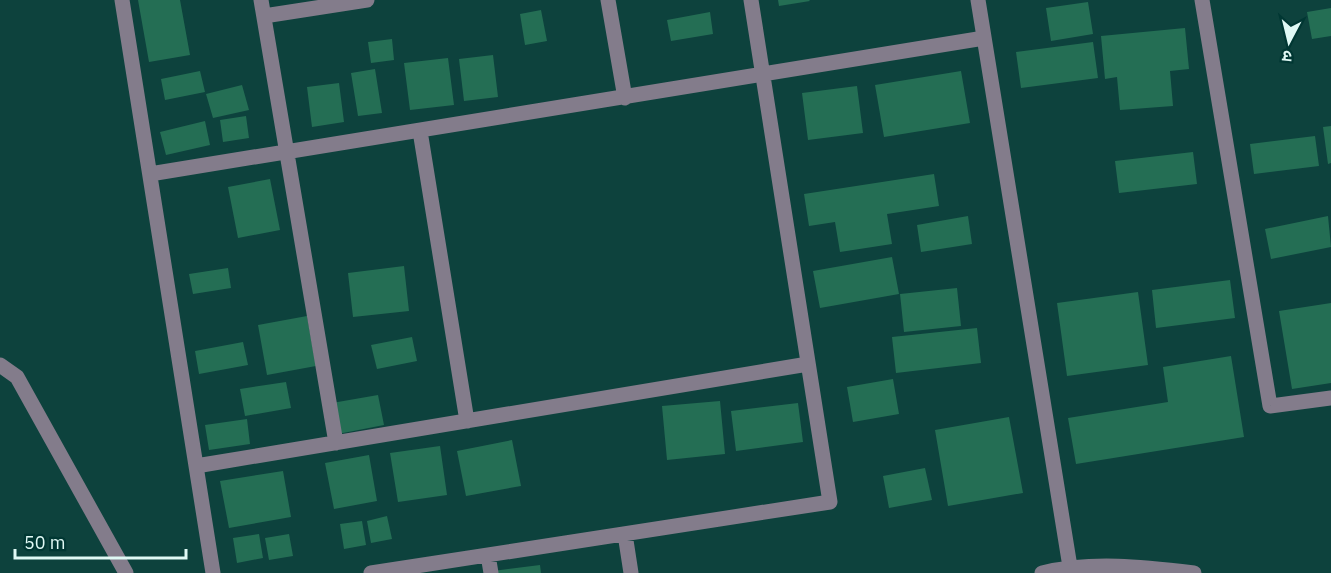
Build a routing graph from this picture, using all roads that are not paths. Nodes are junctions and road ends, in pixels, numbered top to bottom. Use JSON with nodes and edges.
{"nodes":[{"id":1,"x":122,"y":0,"type":"edge"},
{"id":2,"x":261,"y":0,"type":"edge"},
{"id":3,"x":367,"y":0,"type":"edge"},
{"id":4,"x":608,"y":0,"type":"edge"},
{"id":5,"x":751,"y":0,"type":"edge"},
{"id":6,"x":978,"y":0,"type":"edge"},
{"id":7,"x":1202,"y":0,"type":"edge"},
{"id":8,"x":264,"y":16,"type":"junction"},
{"id":9,"x":984,"y":38,"type":"junction"},
{"id":10,"x":763,"y":76,"type":"junction"},
{"id":11,"x":625,"y":98,"type":"junction"},
{"id":12,"x":420,"y":131,"type":"junction"},
{"id":13,"x":288,"y":152,"type":"junction"},
{"id":14,"x":150,"y":174,"type":"junction"},
{"id":15,"x":808,"y":364,"type":"junction"},
{"id":16,"x":0,"y":365,"type":"edge"},
{"id":17,"x":1331,"y":398,"type":"edge"},
{"id":18,"x":467,"y":421,"type":"junction"},
{"id":19,"x":336,"y":443,"type":"junction"},
{"id":20,"x":196,"y":466,"type":"junction"},
{"id":21,"x":625,"y":534,"type":"junction"},
{"id":22,"x":488,"y":555,"type":"junction"},
{"id":23,"x":1071,"y":570,"type":"edge"},
{"id":24,"x":126,"y":573,"type":"edge"},
{"id":25,"x":213,"y":573,"type":"edge"},
{"id":26,"x":371,"y":573,"type":"edge"},
{"id":27,"x":491,"y":573,"type":"edge"},
{"id":28,"x":631,"y":573,"type":"edge"},
{"id":29,"x":1042,"y":573,"type":"edge"},
{"id":30,"x":1194,"y":573,"type":"edge"}],
"edges":[{"from":1,"to":14,"type":"street"},
{"from":2,"to":8,"type":"street"},
{"from":3,"to":8,"type":"street"},
{"from":4,"to":11,"type":"street"},
{"from":5,"to":10,"type":"street"},
{"from":6,"to":9,"type":"street"},
{"from":7,"to":17,"type":"street"},
{"from":8,"to":13,"type":"street"},
{"from":9,"to":10,"type":"street"},
{"from":9,"to":23,"type":"street"},
{"from":10,"to":11,"type":"street"},
{"from":10,"to":15,"type":"street"},
{"from":11,"to":12,"type":"street"},
{"from":12,"to":13,"type":"street"},
{"from":12,"to":18,"type":"street"},
{"from":13,"to":14,"type":"street"},
{"from":13,"to":19,"type":"street"},
{"from":14,"to":20,"type":"street"},
{"from":15,"to":18,"type":"street"},
{"from":15,"to":21,"type":"street"},
{"from":16,"to":24,"type":"street"},
{"from":18,"to":19,"type":"street"},
{"from":19,"to":20,"type":"street"},
{"from":20,"to":25,"type":"street"},
{"from":21,"to":22,"type":"street"},
{"from":21,"to":28,"type":"street"},
{"from":22,"to":26,"type":"street"},
{"from":22,"to":27,"type":"street"},
{"from":23,"to":29,"type":"street"},
{"from":23,"to":30,"type":"street"}]}
